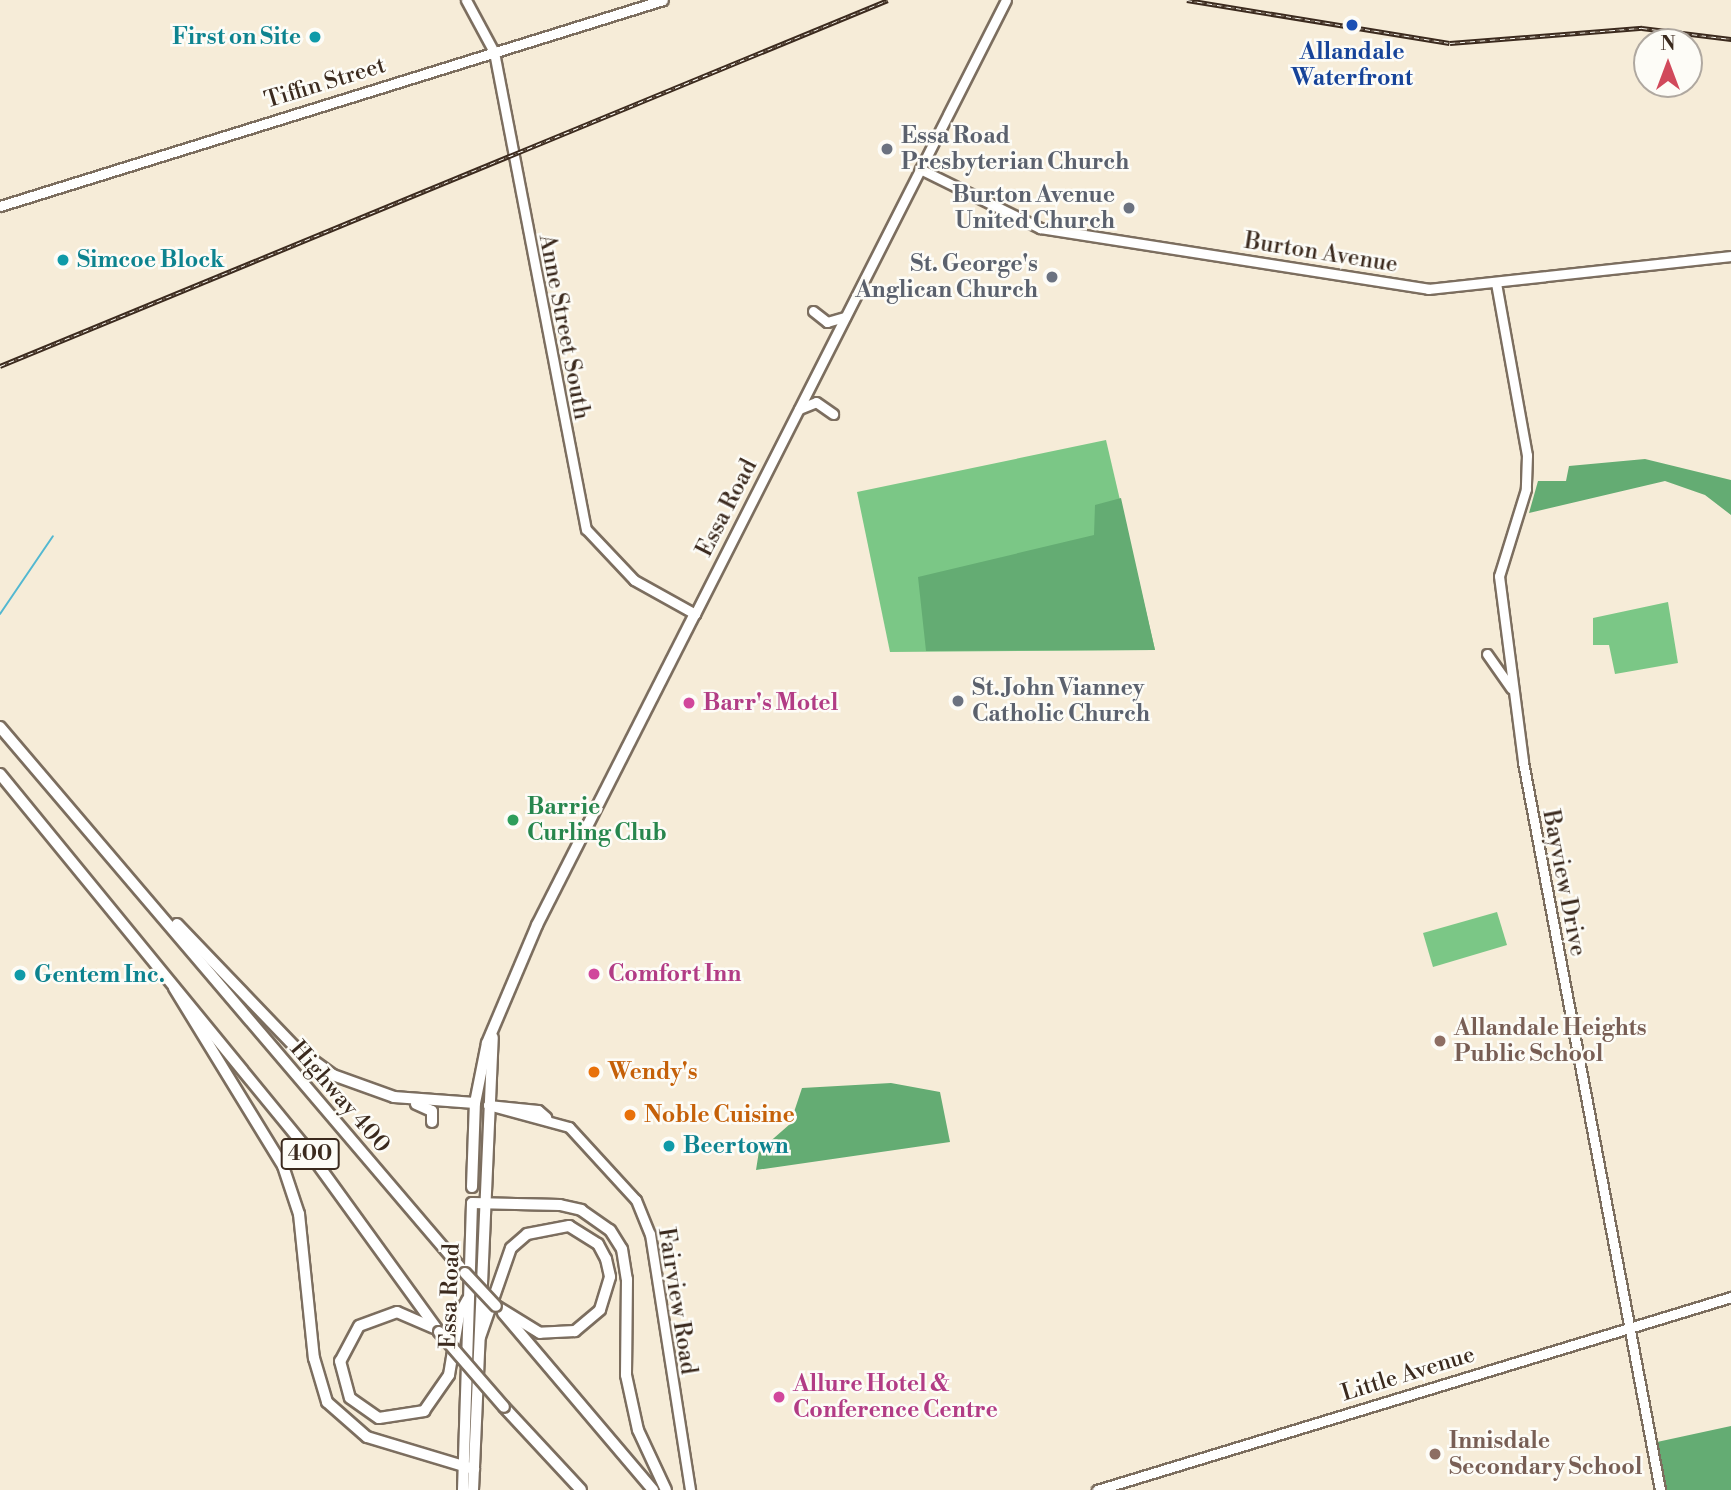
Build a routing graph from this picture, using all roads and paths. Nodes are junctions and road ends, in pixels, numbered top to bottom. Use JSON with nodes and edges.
{"nodes":[{"id":1,"x":466,"y":0,"type":"edge"},
{"id":2,"x":663,"y":0,"type":"edge"},
{"id":3,"x":1006,"y":0,"type":"edge"},
{"id":4,"x":494,"y":52,"type":"junction"},
{"id":5,"x":920,"y":169,"type":"junction"},
{"id":6,"x":0,"y":206,"type":"edge"},
{"id":7,"x":1731,"y":256,"type":"edge"},
{"id":8,"x":1496,"y":284,"type":"junction"},
{"id":9,"x":813,"y":311,"type":"dead end"},
{"id":10,"x":845,"y":317,"type":"junction"},
{"id":11,"x":798,"y":410,"type":"junction"},
{"id":12,"x":833,"y":414,"type":"dead end"},
{"id":13,"x":695,"y":614,"type":"junction"},
{"id":14,"x":1488,"y":654,"type":"dead end"},
{"id":15,"x":1514,"y":693,"type":"junction"},
{"id":16,"x":0,"y":727,"type":"edge"},
{"id":17,"x":0,"y":774,"type":"edge"},
{"id":18,"x":135,"y":883,"type":"junction"},
{"id":19,"x":172,"y":982,"type":"junction"},
{"id":20,"x":493,"y":1037,"type":"junction"},
{"id":21,"x":394,"y":1097,"type":"junction"},
{"id":22,"x":475,"y":1102,"type":"junction"},
{"id":23,"x":488,"y":1105,"type":"junction"},
{"id":24,"x":432,"y":1122,"type":"dead end"},
{"id":25,"x":472,"y":1187,"type":"joint"},
{"id":26,"x":471,"y":1203,"type":"junction"},
{"id":27,"x":485,"y":1203,"type":"junction"},
{"id":28,"x":1731,"y":1297,"type":"edge"},
{"id":29,"x":468,"y":1299,"type":"junction"},
{"id":30,"x":496,"y":1306,"type":"junction"},
{"id":31,"x":1625,"y":1327,"type":"junction"},
{"id":32,"x":439,"y":1332,"type":"junction"},
{"id":33,"x":480,"y":1337,"type":"junction"},
{"id":34,"x":469,"y":1468,"type":"junction"},
{"id":35,"x":463,"y":1490,"type":"edge"},
{"id":36,"x":473,"y":1490,"type":"edge"},
{"id":37,"x":581,"y":1490,"type":"edge"},
{"id":38,"x":653,"y":1490,"type":"edge"},
{"id":39,"x":666,"y":1490,"type":"edge"},
{"id":40,"x":690,"y":1490,"type":"edge"},
{"id":41,"x":1097,"y":1490,"type":"edge"},
{"id":42,"x":1660,"y":1490,"type":"edge"}],
"edges":[{"from":1,"to":4,"type":"street","name":"Anne Street South"},
{"from":2,"to":4,"type":"street","name":"Tiffin Street"},
{"from":3,"to":5,"type":"street","name":"Essa Road"},
{"from":4,"to":6,"type":"street","name":"Tiffin Street"},
{"from":4,"to":13,"type":"street","name":"Anne Street South"},
{"from":5,"to":8,"type":"street","name":"Burton Avenue"},
{"from":5,"to":10,"type":"street","name":"Essa Road"},
{"from":7,"to":8,"type":"street","name":"Burton Avenue"},
{"from":8,"to":15,"type":"street","name":"Bayview Drive"},
{"from":9,"to":10,"type":"street"},
{"from":10,"to":11,"type":"street","name":"Essa Road"},
{"from":11,"to":12,"type":"street"},
{"from":11,"to":13,"type":"street","name":"Essa Road"},
{"from":13,"to":20,"type":"main road","name":"Essa Road"},
{"from":14,"to":15,"type":"street"},
{"from":15,"to":31,"type":"street","name":"Bayview Drive"},
{"from":16,"to":18,"type":"highway","name":"Highway 400","number":"400"},
{"from":17,"to":19,"type":"highway","number":"400"},
{"from":18,"to":21,"type":"highway"},
{"from":18,"to":30,"type":"highway","name":"Highway 400","number":"400","bridge":true},
{"from":19,"to":32,"type":"highway","number":"400"},
{"from":19,"to":34,"type":"highway"},
{"from":20,"to":22,"type":"main road","name":"Essa Road"},
{"from":20,"to":23,"type":"main road","name":"Essa Road"},
{"from":21,"to":22,"type":"highway"},
{"from":21,"to":24,"type":"highway"},
{"from":22,"to":23,"type":"street"},
{"from":22,"to":25,"type":"main road","name":"Essa Road"},
{"from":23,"to":27,"type":"main road","name":"Essa Road"},
{"from":23,"to":40,"type":"street","name":"Fairview Road"},
{"from":25,"to":26,"type":"street","name":"Essa Road"},
{"from":26,"to":27,"type":"highway"},
{"from":26,"to":29,"type":"main road","name":"Essa Road"},
{"from":27,"to":33,"type":"main road","name":"Essa Road"},
{"from":27,"to":39,"type":"highway"},
{"from":28,"to":31,"type":"street","name":"Little Avenue"},
{"from":29,"to":32,"type":"highway"},
{"from":29,"to":34,"type":"main road","name":"Essa Road"},
{"from":30,"to":33,"type":"highway"},
{"from":30,"to":38,"type":"highway","name":"Highway 400","number":"400"},
{"from":31,"to":41,"type":"street","name":"Little Avenue"},
{"from":31,"to":42,"type":"street","name":"Bayview Drive"},
{"from":32,"to":37,"type":"highway","number":"400","bridge":true},
{"from":33,"to":34,"type":"main road","name":"Essa Road"},
{"from":34,"to":35,"type":"main road","name":"Essa Road"},
{"from":34,"to":36,"type":"main road","name":"Essa Road"}]}
